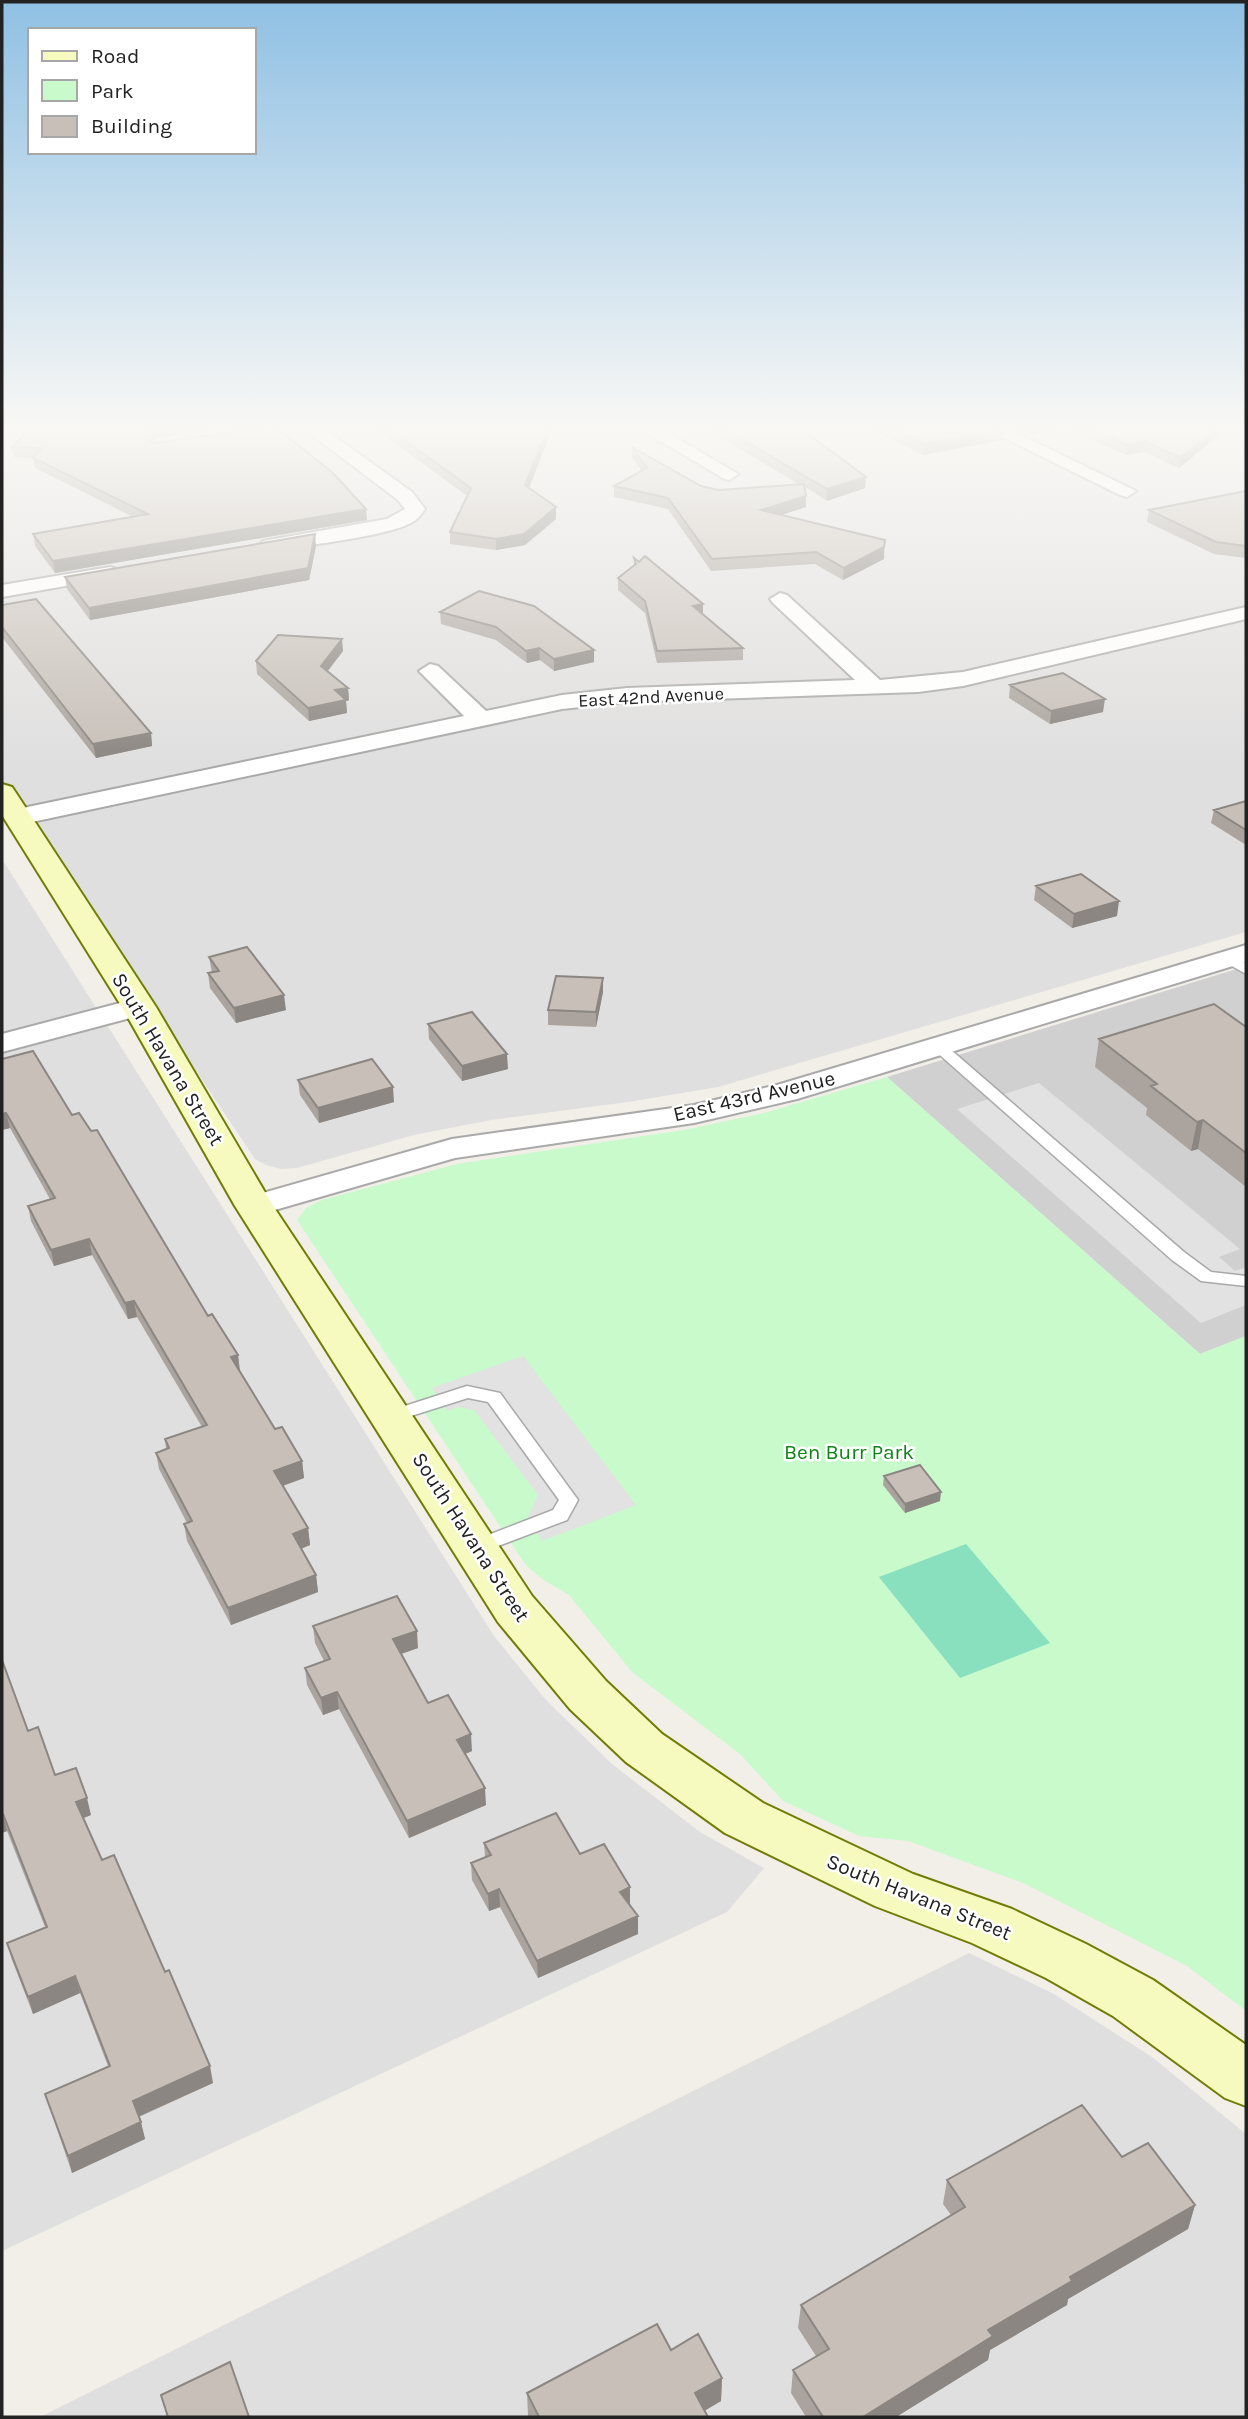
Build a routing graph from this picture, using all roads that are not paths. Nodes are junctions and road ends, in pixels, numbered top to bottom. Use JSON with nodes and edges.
{"nodes":[{"id":1,"x":301,"y":539,"type":"edge"},
{"id":2,"x":250,"y":548,"type":"edge"},
{"id":3,"x":126,"y":570,"type":"edge"},
{"id":4,"x":2,"y":592,"type":"edge"},
{"id":5,"x":780,"y":599,"type":"dead end"},
{"id":6,"x":1246,"y":613,"type":"edge"},
{"id":7,"x":430,"y":671,"type":"dead end"},
{"id":8,"x":876,"y":688,"type":"junction"},
{"id":9,"x":481,"y":719,"type":"junction"},
{"id":10,"x":10,"y":805,"type":"edge"},
{"id":11,"x":1240,"y":961,"type":"edge"},
{"id":12,"x":139,"y":1007,"type":"junction"},
{"id":13,"x":2,"y":1043,"type":"edge"},
{"id":14,"x":938,"y":1046,"type":"junction"},
{"id":15,"x":254,"y":1206,"type":"junction"},
{"id":16,"x":1246,"y":1281,"type":"edge"},
{"id":17,"x":392,"y":1416,"type":"junction"},
{"id":18,"x":477,"y":1547,"type":"junction"},
{"id":19,"x":1246,"y":2079,"type":"edge"}],
"edges":[{"from":1,"to":2,"type":"street"},
{"from":3,"to":4,"type":"street"},
{"from":5,"to":8,"type":"street"},
{"from":6,"to":8,"type":"street","name":"East 42nd Avenue"},
{"from":7,"to":9,"type":"street"},
{"from":8,"to":9,"type":"street","name":"East 42nd Avenue"},
{"from":9,"to":10,"type":"street","name":"East 42nd Avenue"},
{"from":10,"to":12,"type":"street","name":"South Havana Street"},
{"from":11,"to":14,"type":"street","name":"East 43rd Avenue"},
{"from":12,"to":13,"type":"street"},
{"from":12,"to":15,"type":"street","name":"South Havana Street"},
{"from":14,"to":15,"type":"street","name":"East 43rd Avenue"},
{"from":14,"to":16,"type":"lane"},
{"from":15,"to":17,"type":"street","name":"South Havana Street"},
{"from":17,"to":18,"type":"street","name":"South Havana Street"},
{"from":17,"to":18,"type":"lane"},
{"from":18,"to":19,"type":"street","name":"South Havana Street"}]}
